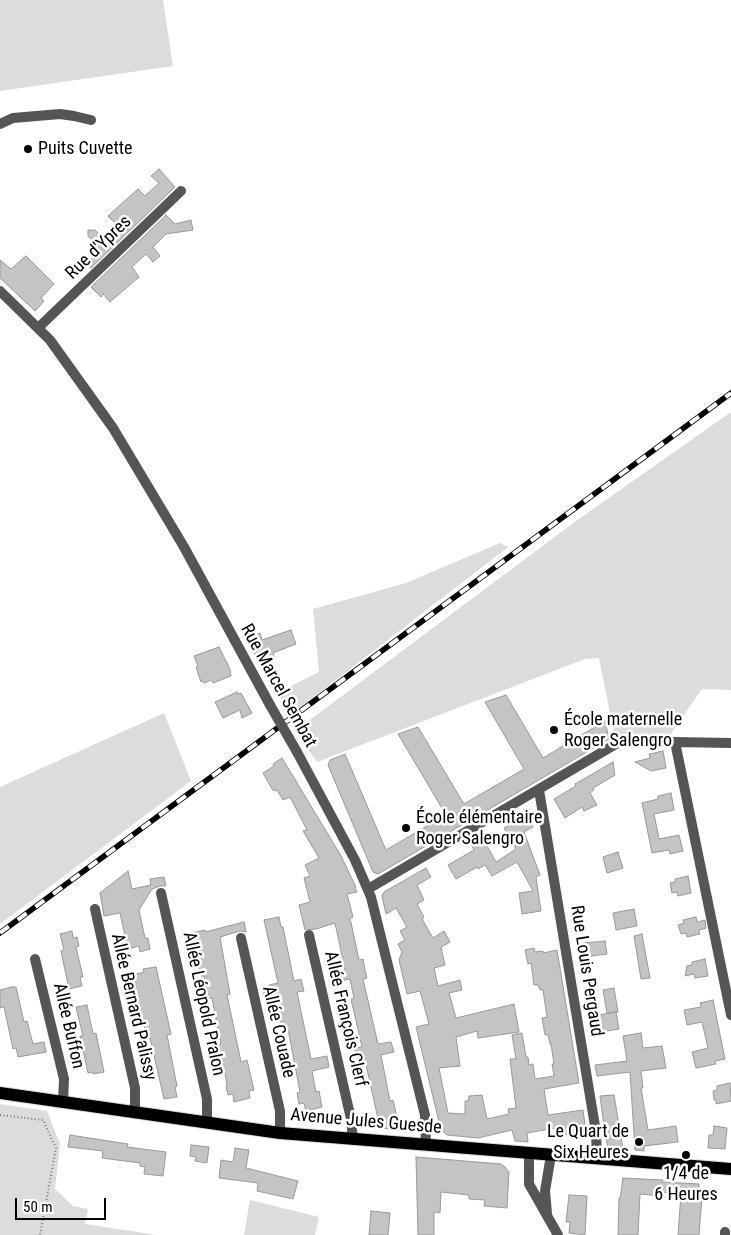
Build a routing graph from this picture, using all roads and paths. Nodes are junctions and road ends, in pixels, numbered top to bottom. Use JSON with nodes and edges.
{"nodes":[{"id":1,"x":91,"y":120,"type":"dead end"},
{"id":2,"x":0,"y":124,"type":"edge"},
{"id":3,"x":181,"y":191,"type":"dead end"},
{"id":4,"x":0,"y":291,"type":"edge"},
{"id":5,"x":38,"y":328,"type":"junction"},
{"id":6,"x":731,"y":743,"type":"edge"},
{"id":7,"x":616,"y":744,"type":"dead end"},
{"id":8,"x":539,"y":790,"type":"junction"},
{"id":9,"x":368,"y":889,"type":"junction"},
{"id":10,"x":162,"y":893,"type":"dead end"},
{"id":11,"x":95,"y":909,"type":"dead end"},
{"id":12,"x":310,"y":935,"type":"dead end"},
{"id":13,"x":241,"y":938,"type":"dead end"},
{"id":14,"x":35,"y":959,"type":"dead end"},
{"id":15,"x":731,"y":1016,"type":"edge"},
{"id":16,"x":0,"y":1093,"type":"edge"},
{"id":17,"x":63,"y":1102,"type":"junction"},
{"id":18,"x":135,"y":1112,"type":"junction"},
{"id":19,"x":0,"y":1115,"type":"edge"},
{"id":20,"x":207,"y":1122,"type":"junction"},
{"id":21,"x":280,"y":1133,"type":"junction"},
{"id":22,"x":352,"y":1140,"type":"junction"},
{"id":23,"x":426,"y":1145,"type":"junction"},
{"id":24,"x":529,"y":1154,"type":"junction"},
{"id":25,"x":551,"y":1155,"type":"junction"},
{"id":26,"x":597,"y":1158,"type":"junction"},
{"id":27,"x":731,"y":1169,"type":"edge"},
{"id":28,"x":547,"y":1215,"type":"junction"},
{"id":29,"x":40,"y":1235,"type":"edge"},
{"id":30,"x":558,"y":1235,"type":"edge"}],
"edges":[{"from":1,"to":2,"type":"street"},
{"from":3,"to":5,"type":"street","name":"Rue d'Ypres"},
{"from":4,"to":5,"type":"street","name":"Rue Marcel Sembat"},
{"from":5,"to":9,"type":"street","name":"Rue Marcel Sembat","bridge":true},
{"from":6,"to":15,"type":"street"},
{"from":7,"to":8,"type":"street"},
{"from":8,"to":9,"type":"street"},
{"from":8,"to":26,"type":"street","name":"Rue Louis Pergaud"},
{"from":9,"to":23,"type":"street","name":"Rue Marcel Sembat"},
{"from":10,"to":20,"type":"street","name":"Allée Léopold Pralon"},
{"from":11,"to":18,"type":"street","name":"Allée Bernard Palissy"},
{"from":12,"to":22,"type":"street","name":"Allée François Clerf"},
{"from":13,"to":21,"type":"street","name":"Allée Couade"},
{"from":14,"to":17,"type":"street","name":"Allée Buffon"},
{"from":16,"to":17,"type":"main road","name":"Avenue Jules Guesde"},
{"from":17,"to":18,"type":"main road","name":"Avenue Jules Guesde"},
{"from":18,"to":20,"type":"main road","name":"Avenue Jules Guesde"},
{"from":19,"to":29,"type":"path"},
{"from":20,"to":21,"type":"main road","name":"Avenue Jules Guesde"},
{"from":21,"to":22,"type":"main road","name":"Avenue Jules Guesde"},
{"from":22,"to":23,"type":"main road","name":"Avenue Jules Guesde"},
{"from":23,"to":24,"type":"main road","name":"Avenue Jules Guesde"},
{"from":24,"to":25,"type":"main road","name":"Avenue Jules Guesde"},
{"from":24,"to":28,"type":"street"},
{"from":25,"to":26,"type":"main road","name":"Avenue Jules Guesde"},
{"from":25,"to":28,"type":"street"},
{"from":26,"to":27,"type":"main road","name":"Avenue Jules Guesde"},
{"from":28,"to":30,"type":"street"}]}
